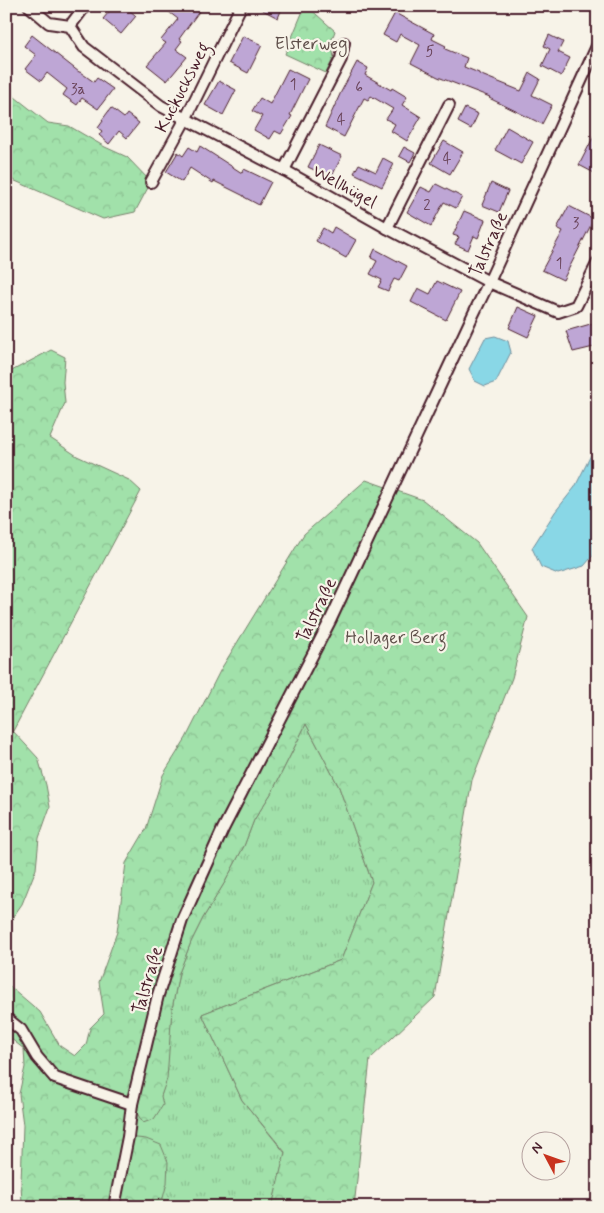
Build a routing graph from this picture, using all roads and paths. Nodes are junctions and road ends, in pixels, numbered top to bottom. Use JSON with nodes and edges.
{"nodes":[{"id":1,"x":29,"y":6,"type":"edge"},
{"id":2,"x":85,"y":6,"type":"edge"},
{"id":3,"x":241,"y":6,"type":"edge"},
{"id":4,"x":70,"y":26,"type":"junction"},
{"id":5,"x":344,"y":43,"type":"dead end"},
{"id":6,"x":598,"y":44,"type":"edge"},
{"id":7,"x":450,"y":104,"type":"dead end"},
{"id":8,"x":185,"y":120,"type":"junction"},
{"id":9,"x":284,"y":170,"type":"junction"},
{"id":10,"x":151,"y":182,"type":"dead end"},
{"id":11,"x":387,"y":228,"type":"junction"},
{"id":12,"x":598,"y":262,"type":"edge"},
{"id":13,"x":489,"y":282,"type":"junction"},
{"id":14,"x":6,"y":1018,"type":"edge"},
{"id":15,"x":132,"y":1104,"type":"junction"},
{"id":16,"x":114,"y":1207,"type":"edge"}],
"edges":[{"from":1,"to":4,"type":"street"},
{"from":2,"to":4,"type":"street"},
{"from":3,"to":8,"type":"street","name":"Kuckucksweg"},
{"from":4,"to":8,"type":"street","name":"Wellhügel"},
{"from":5,"to":9,"type":"street"},
{"from":6,"to":13,"type":"street","name":"Talstraße"},
{"from":7,"to":11,"type":"street"},
{"from":8,"to":9,"type":"street","name":"Wellhügel"},
{"from":8,"to":10,"type":"street","name":"Kuckucksweg"},
{"from":9,"to":11,"type":"street","name":"Wellhügel"},
{"from":11,"to":13,"type":"street","name":"Wellhügel"},
{"from":12,"to":13,"type":"street","name":"Wellhügel"},
{"from":13,"to":15,"type":"street","name":"Talstraße"},
{"from":14,"to":15,"type":"street"},
{"from":15,"to":16,"type":"street","name":"Talstraße"}]}
